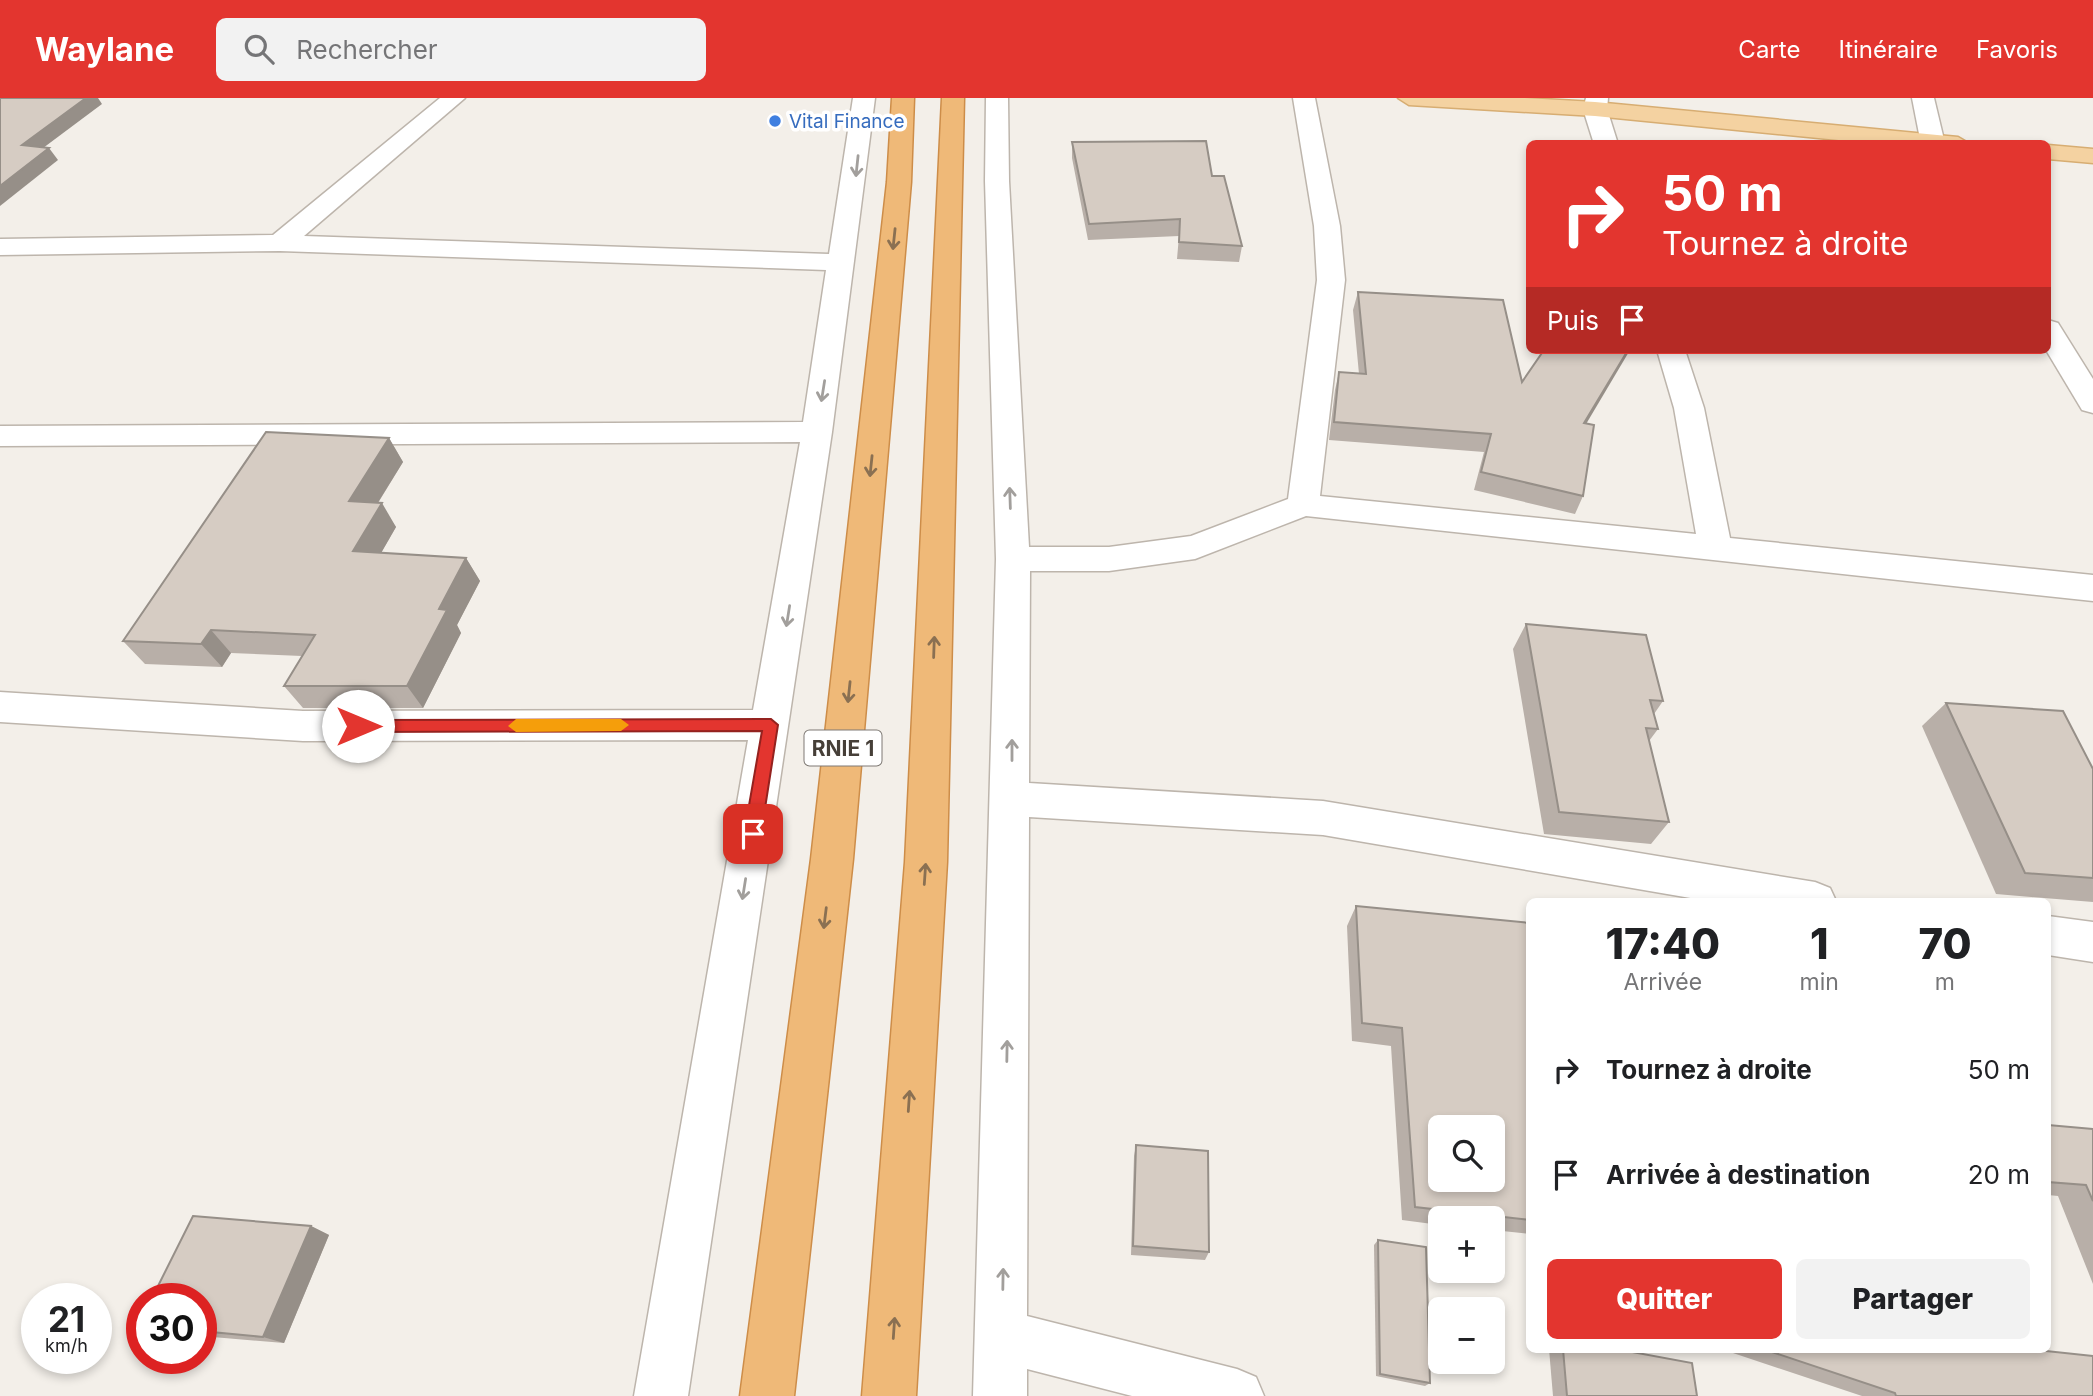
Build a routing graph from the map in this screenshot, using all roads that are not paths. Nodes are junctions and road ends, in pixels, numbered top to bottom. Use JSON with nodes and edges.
{"nodes":[{"id":1,"x":454,"y":98,"type":"edge"},
{"id":2,"x":864,"y":98,"type":"edge"},
{"id":3,"x":904,"y":98,"type":"edge"},
{"id":4,"x":953,"y":98,"type":"edge"},
{"id":5,"x":997,"y":98,"type":"edge"},
{"id":6,"x":1304,"y":98,"type":"edge"},
{"id":7,"x":1409,"y":98,"type":"edge"},
{"id":8,"x":1923,"y":98,"type":"edge"},
{"id":9,"x":1596,"y":104,"type":"edge"},
{"id":10,"x":1605,"y":140,"type":"edge"},
{"id":11,"x":1914,"y":140,"type":"edge"},
{"id":12,"x":1932,"y":140,"type":"edge"},
{"id":13,"x":2051,"y":152,"type":"edge"},
{"id":14,"x":2093,"y":156,"type":"edge"},
{"id":15,"x":280,"y":243,"type":"junction"},
{"id":16,"x":0,"y":247,"type":"edge"},
{"id":17,"x":843,"y":263,"type":"junction"},
{"id":18,"x":2051,"y":334,"type":"edge"},
{"id":19,"x":1672,"y":354,"type":"edge"},
{"id":20,"x":2093,"y":402,"type":"edge"},
{"id":21,"x":817,"y":432,"type":"junction"},
{"id":22,"x":0,"y":436,"type":"edge"},
{"id":23,"x":1303,"y":505,"type":"junction"},
{"id":24,"x":1714,"y":548,"type":"junction"},
{"id":25,"x":1013,"y":559,"type":"junction"},
{"id":26,"x":2093,"y":588,"type":"edge"},
{"id":27,"x":0,"y":707,"type":"edge"},
{"id":28,"x":771,"y":725,"type":"junction"},
{"id":29,"x":1011,"y":799,"type":"junction"},
{"id":30,"x":1797,"y":898,"type":"edge"},
{"id":31,"x":2051,"y":936,"type":"edge"},
{"id":32,"x":2093,"y":942,"type":"edge"},
{"id":33,"x":1002,"y":1336,"type":"junction"},
{"id":34,"x":661,"y":1396,"type":"edge"},
{"id":35,"x":767,"y":1396,"type":"edge"},
{"id":36,"x":889,"y":1396,"type":"edge"},
{"id":37,"x":1000,"y":1396,"type":"edge"},
{"id":38,"x":1237,"y":1396,"type":"edge"}],
"edges":[{"from":1,"to":15,"type":"street"},
{"from":2,"to":17,"type":"street","one_way":true},
{"from":3,"to":35,"type":"highway","number":"RNIE 1","one_way":true},
{"from":36,"to":4,"type":"highway","one_way":true},
{"from":25,"to":5,"type":"street","one_way":true},
{"from":6,"to":23,"type":"street"},
{"from":7,"to":9,"type":"main road"},
{"from":8,"to":12,"type":"street"},
{"from":9,"to":10,"type":"street"},
{"from":9,"to":11,"type":"main road"},
{"from":13,"to":14,"type":"main road"},
{"from":15,"to":16,"type":"street"},
{"from":15,"to":17,"type":"street"},
{"from":17,"to":21,"type":"street","one_way":true},
{"from":18,"to":20,"type":"street"},
{"from":19,"to":24,"type":"street"},
{"from":21,"to":22,"type":"street"},
{"from":21,"to":28,"type":"street","one_way":true},
{"from":23,"to":24,"type":"street"},
{"from":23,"to":25,"type":"street"},
{"from":24,"to":26,"type":"street"},
{"from":29,"to":25,"type":"street","one_way":true},
{"from":27,"to":28,"type":"street"},
{"from":28,"to":34,"type":"street","one_way":true},
{"from":29,"to":30,"type":"street"},
{"from":33,"to":29,"type":"street","one_way":true},
{"from":31,"to":32,"type":"street"},
{"from":33,"to":37,"type":"street"},
{"from":33,"to":38,"type":"street"}]}
